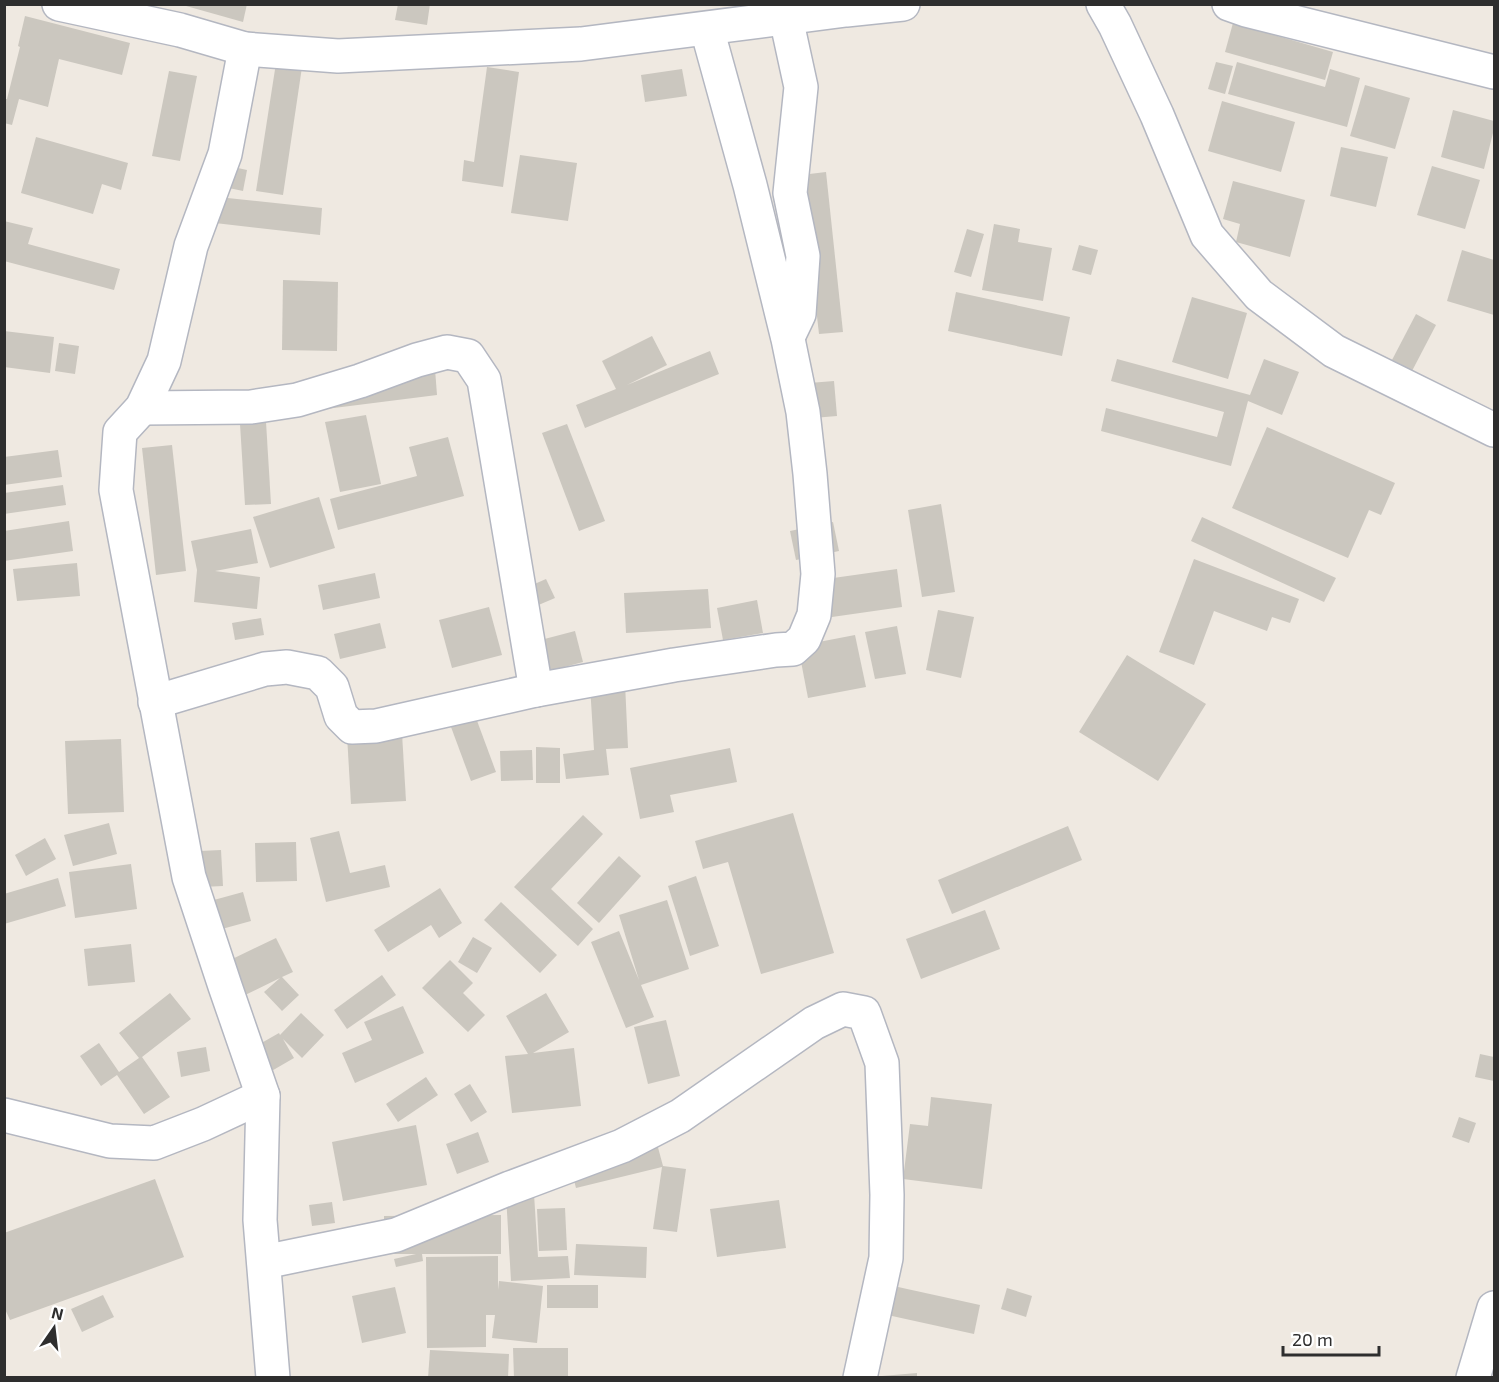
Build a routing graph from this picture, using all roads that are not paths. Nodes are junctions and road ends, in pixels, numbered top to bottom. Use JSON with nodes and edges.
{"nodes":[{"id":1,"x":59,"y":4,"type":"edge"},
{"id":2,"x":903,"y":4,"type":"edge"},
{"id":3,"x":1103,"y":4,"type":"edge"},
{"id":4,"x":1229,"y":4,"type":"edge"},
{"id":5,"x":183,"y":17,"type":"edge"},
{"id":6,"x":786,"y":18,"type":"junction"},
{"id":7,"x":707,"y":29,"type":"junction"},
{"id":8,"x":245,"y":49,"type":"junction"},
{"id":9,"x":1494,"y":72,"type":"edge"},
{"id":10,"x":788,"y":339,"type":"junction"},
{"id":11,"x":141,"y":408,"type":"junction"},
{"id":12,"x":1494,"y":430,"type":"edge"},
{"id":13,"x":536,"y":690,"type":"junction"},
{"id":14,"x":155,"y":702,"type":"junction"},
{"id":15,"x":263,"y":1096,"type":"junction"},
{"id":16,"x":4,"y":1115,"type":"edge"},
{"id":17,"x":264,"y":1262,"type":"junction"},
{"id":18,"x":1494,"y":1308,"type":"edge"},
{"id":19,"x":273,"y":1377,"type":"edge"},
{"id":20,"x":860,"y":1377,"type":"edge"},
{"id":21,"x":1473,"y":1377,"type":"edge"}],
"edges":[{"from":1,"to":5,"type":"street"},
{"from":2,"to":6,"type":"street"},
{"from":3,"to":12,"type":"street"},
{"from":4,"to":9,"type":"street"},
{"from":5,"to":8,"type":"street"},
{"from":6,"to":7,"type":"street"},
{"from":6,"to":10,"type":"street"},
{"from":7,"to":8,"type":"street"},
{"from":7,"to":10,"type":"street"},
{"from":8,"to":11,"type":"street"},
{"from":10,"to":13,"type":"street"},
{"from":11,"to":13,"type":"street"},
{"from":11,"to":14,"type":"street"},
{"from":13,"to":14,"type":"street"},
{"from":14,"to":15,"type":"street"},
{"from":15,"to":16,"type":"street"},
{"from":15,"to":17,"type":"street"},
{"from":17,"to":19,"type":"street"},
{"from":17,"to":20,"type":"street"},
{"from":18,"to":21,"type":"street"}]}
